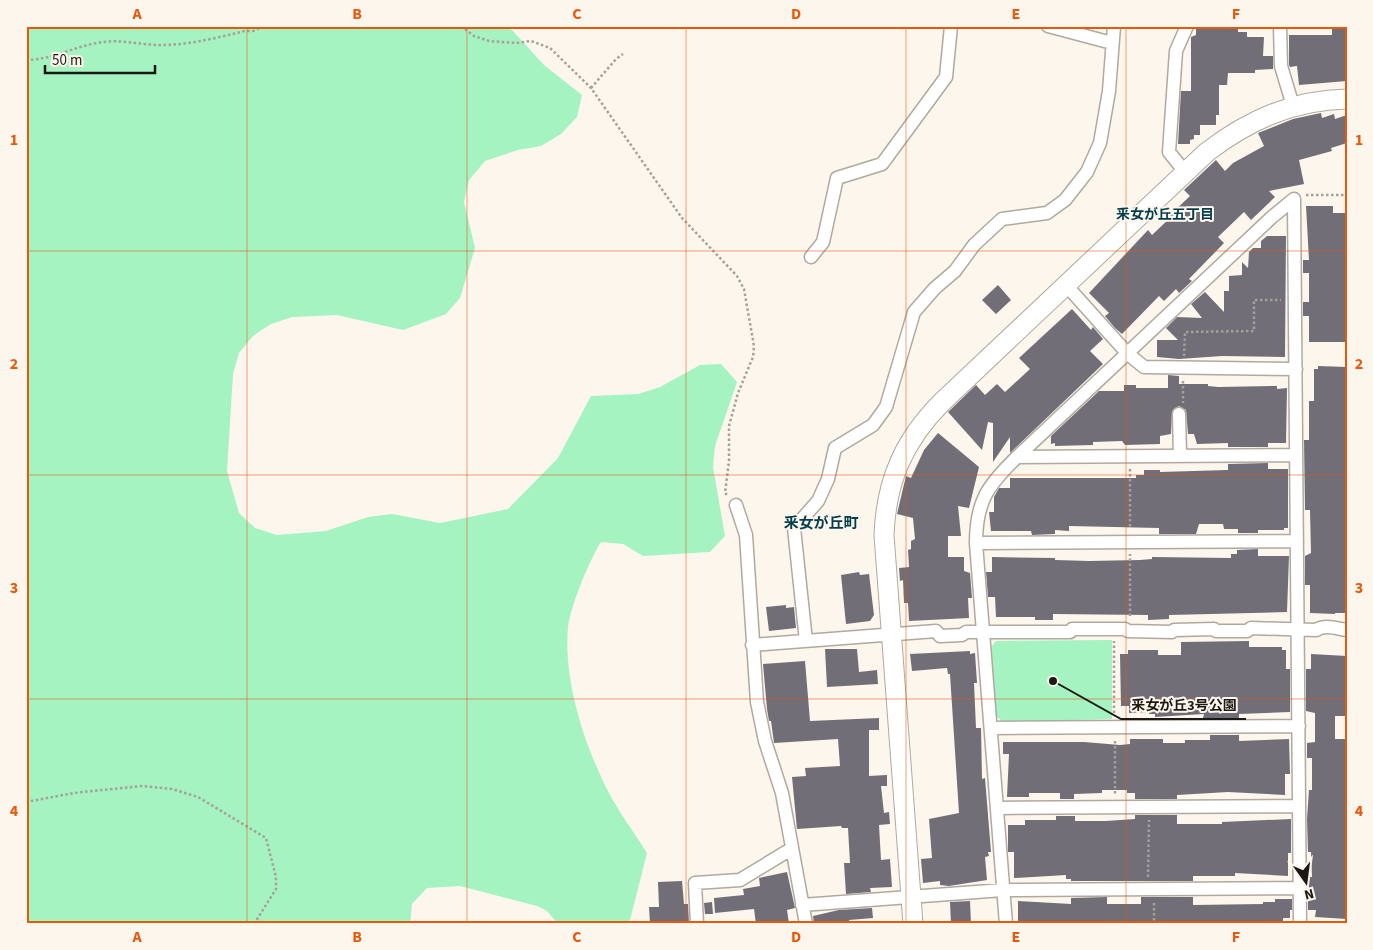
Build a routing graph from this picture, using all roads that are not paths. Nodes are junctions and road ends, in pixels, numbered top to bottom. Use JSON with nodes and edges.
{"nodes":[{"id":1,"x":951,"y":26,"type":"edge"},
{"id":2,"x":1048,"y":26,"type":"edge"},
{"id":3,"x":1114,"y":26,"type":"edge"},
{"id":4,"x":1187,"y":26,"type":"edge"},
{"id":5,"x":1280,"y":26,"type":"edge"},
{"id":6,"x":1112,"y":43,"type":"junction"},
{"id":7,"x":1347,"y":99,"type":"edge"},
{"id":8,"x":1293,"y":106,"type":"junction"},
{"id":9,"x":1185,"y":172,"type":"junction"},
{"id":10,"x":811,"y":257,"type":"dead end"},
{"id":11,"x":1066,"y":285,"type":"junction"},
{"id":12,"x":1127,"y":353,"type":"junction"},
{"id":13,"x":1296,"y":368,"type":"junction"},
{"id":14,"x":1179,"y":414,"type":"road end"},
{"id":15,"x":1296,"y":455,"type":"junction"},
{"id":16,"x":1017,"y":456,"type":"junction"},
{"id":17,"x":1180,"y":456,"type":"junction"},
{"id":18,"x":736,"y":504,"type":"road end"},
{"id":19,"x":1296,"y":541,"type":"junction"},
{"id":20,"x":976,"y":543,"type":"junction"},
{"id":21,"x":1298,"y":630,"type":"junction"},
{"id":22,"x":1347,"y":630,"type":"edge"},
{"id":23,"x":985,"y":632,"type":"junction"},
{"id":24,"x":891,"y":635,"type":"junction"},
{"id":25,"x":806,"y":641,"type":"junction"},
{"id":26,"x":752,"y":645,"type":"junction"},
{"id":27,"x":1299,"y":726,"type":"junction"},
{"id":28,"x":991,"y":728,"type":"junction"},
{"id":29,"x":1299,"y":806,"type":"junction"},
{"id":30,"x":997,"y":808,"type":"junction"},
{"id":31,"x":790,"y":849,"type":"junction"},
{"id":32,"x":1300,"y":888,"type":"junction"},
{"id":33,"x":1003,"y":890,"type":"junction"},
{"id":34,"x":911,"y":896,"type":"junction"},
{"id":35,"x":802,"y":905,"type":"junction"},
{"id":36,"x":697,"y":924,"type":"edge"},
{"id":37,"x":806,"y":924,"type":"edge"},
{"id":38,"x":913,"y":924,"type":"edge"},
{"id":39,"x":1006,"y":924,"type":"edge"},
{"id":40,"x":1300,"y":924,"type":"edge"}],
"edges":[{"from":1,"to":10,"type":"street"},
{"from":2,"to":6,"type":"street"},
{"from":3,"to":6,"type":"street"},
{"from":4,"to":9,"type":"street"},
{"from":5,"to":8,"type":"street"},
{"from":6,"to":25,"type":"street"},
{"from":7,"to":8,"type":"street"},
{"from":8,"to":9,"type":"street"},
{"from":9,"to":11,"type":"street"},
{"from":11,"to":12,"type":"street"},
{"from":11,"to":24,"type":"street"},
{"from":12,"to":13,"type":"street"},
{"from":12,"to":13,"type":"street"},
{"from":12,"to":16,"type":"street"},
{"from":13,"to":15,"type":"street"},
{"from":14,"to":17,"type":"street"},
{"from":15,"to":17,"type":"street"},
{"from":15,"to":19,"type":"street"},
{"from":16,"to":17,"type":"street"},
{"from":16,"to":20,"type":"street"},
{"from":18,"to":26,"type":"street"},
{"from":19,"to":20,"type":"street"},
{"from":19,"to":21,"type":"street"},
{"from":20,"to":23,"type":"street"},
{"from":21,"to":22,"type":"street"},
{"from":21,"to":23,"type":"street"},
{"from":21,"to":27,"type":"street"},
{"from":23,"to":24,"type":"street"},
{"from":23,"to":28,"type":"street"},
{"from":24,"to":25,"type":"street"},
{"from":24,"to":34,"type":"street"},
{"from":25,"to":26,"type":"street"},
{"from":26,"to":31,"type":"street"},
{"from":27,"to":28,"type":"street"},
{"from":27,"to":29,"type":"street"},
{"from":28,"to":30,"type":"street"},
{"from":29,"to":30,"type":"street"},
{"from":29,"to":32,"type":"street"},
{"from":30,"to":33,"type":"street"},
{"from":31,"to":35,"type":"street"},
{"from":31,"to":36,"type":"street"},
{"from":32,"to":33,"type":"street"},
{"from":32,"to":40,"type":"street"},
{"from":33,"to":34,"type":"street"},
{"from":33,"to":39,"type":"street"},
{"from":34,"to":35,"type":"street"},
{"from":34,"to":38,"type":"street"},
{"from":35,"to":37,"type":"street"}]}
